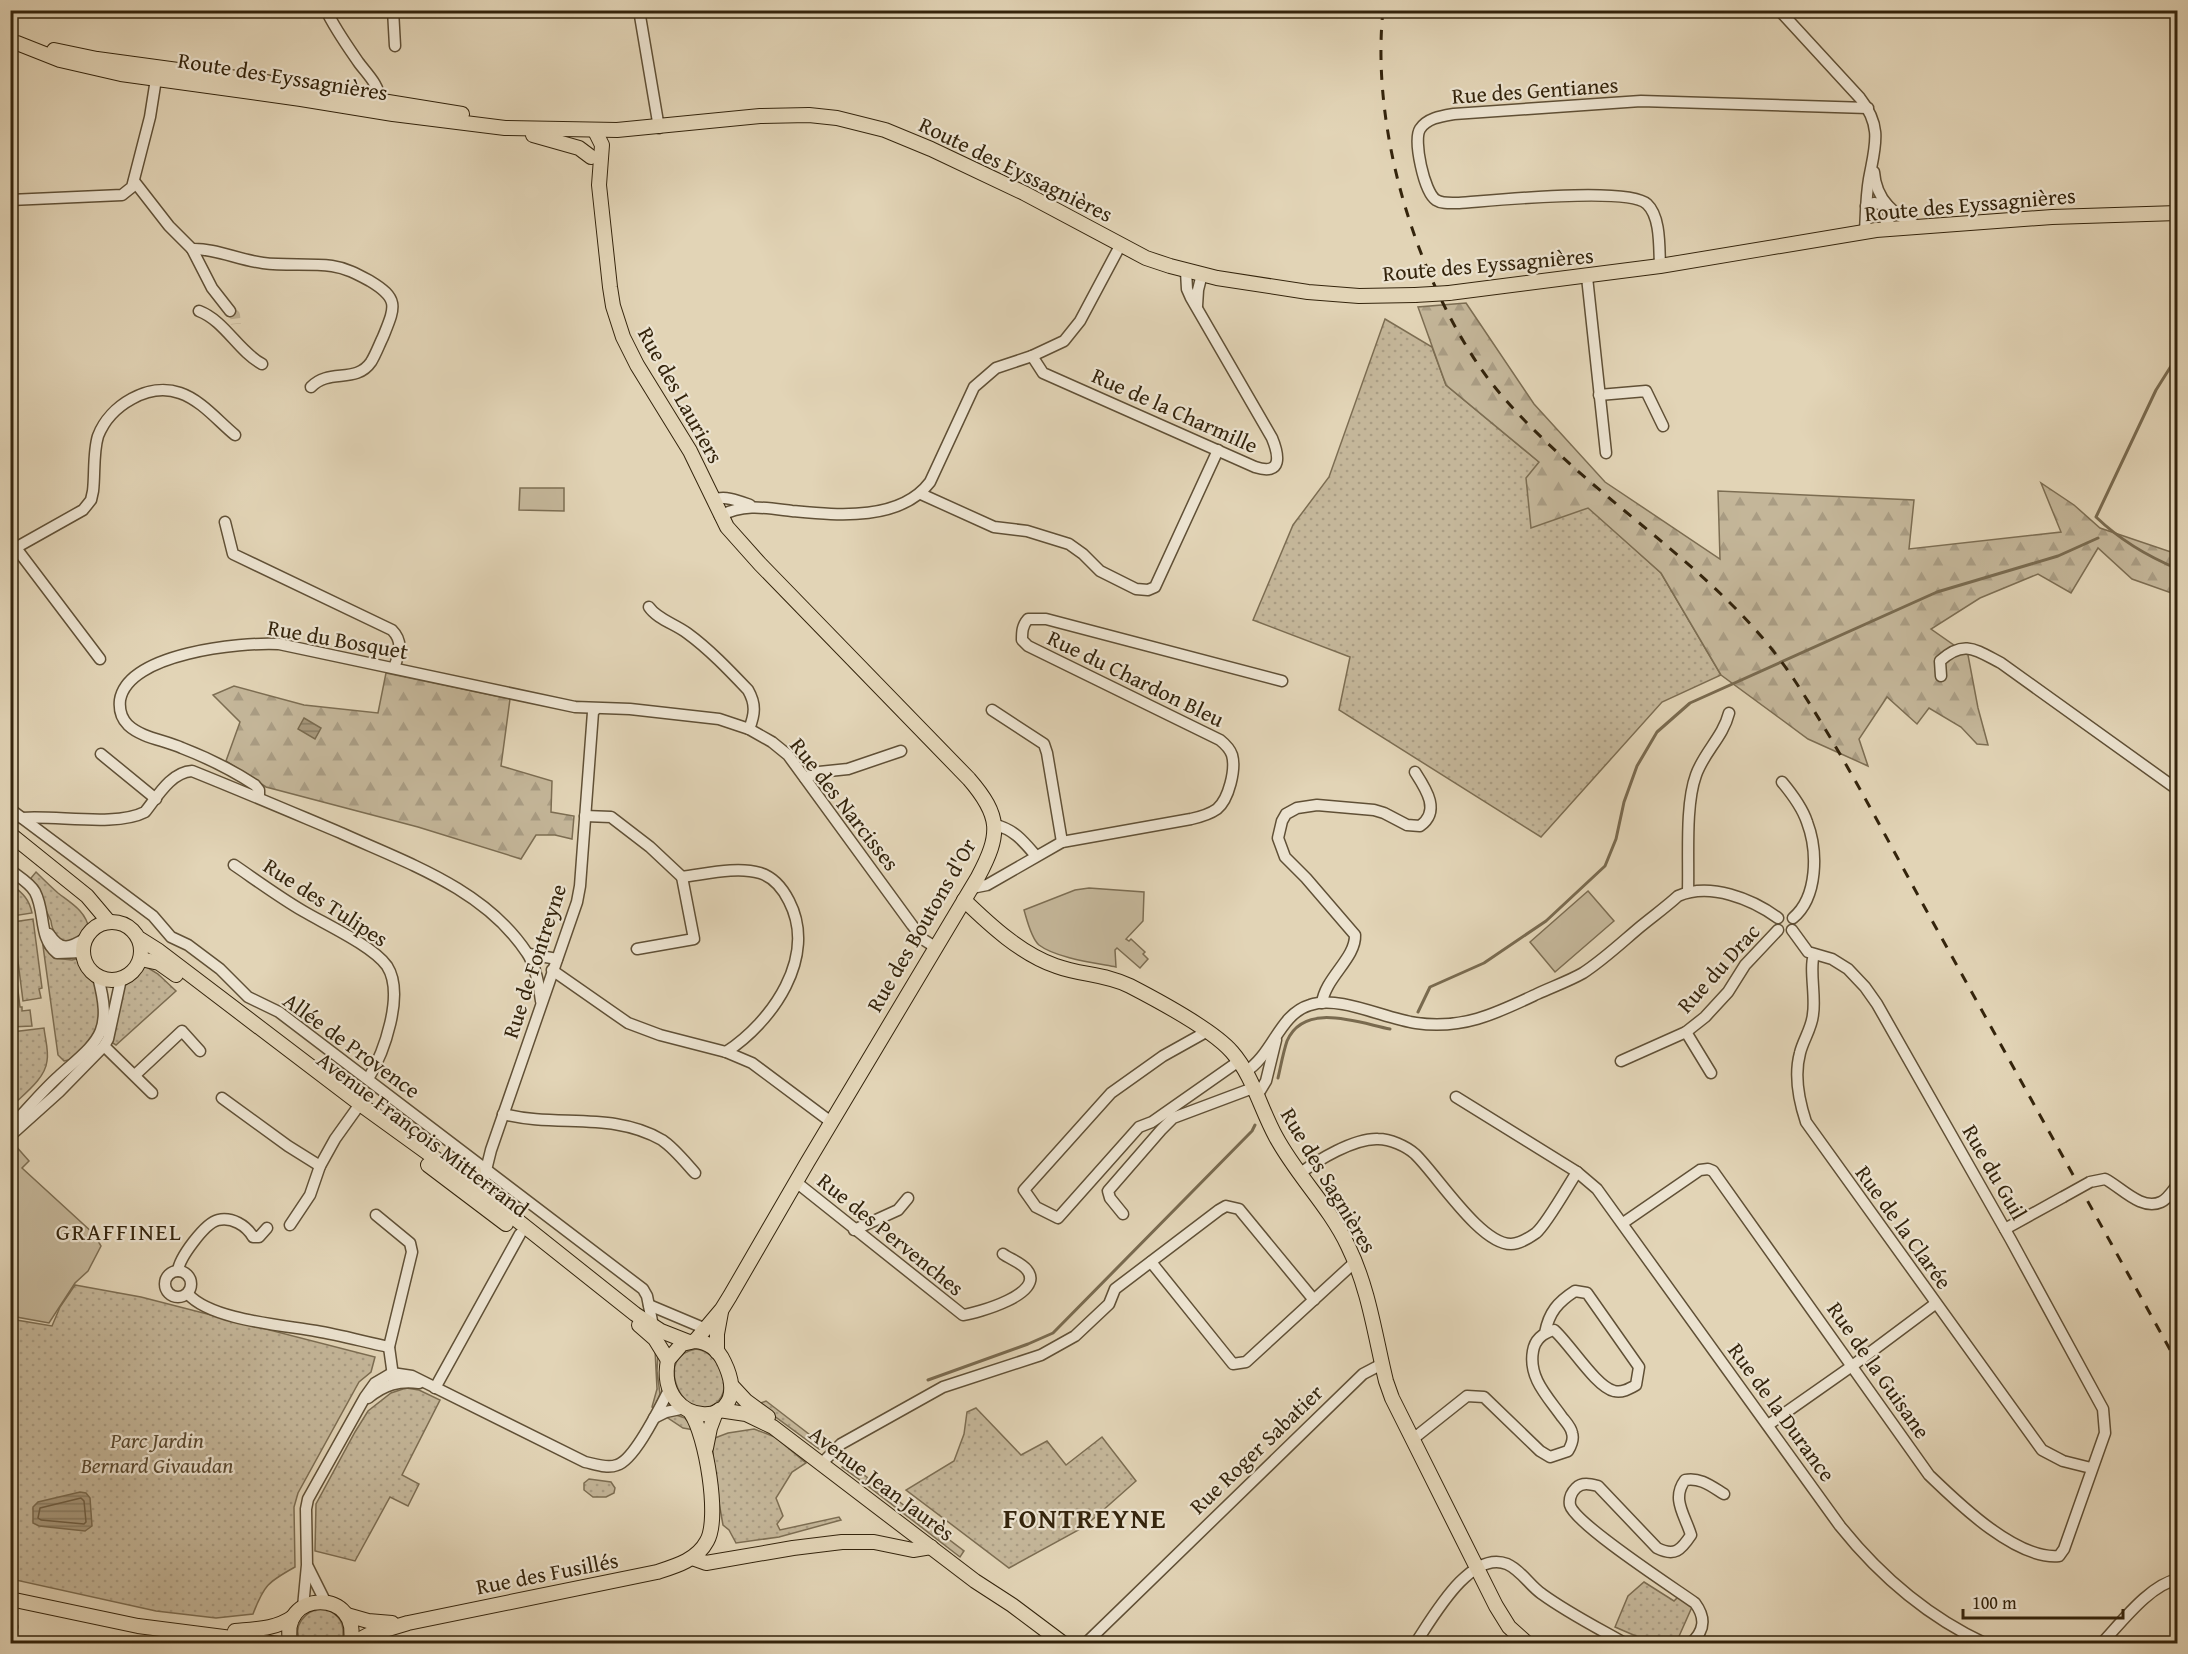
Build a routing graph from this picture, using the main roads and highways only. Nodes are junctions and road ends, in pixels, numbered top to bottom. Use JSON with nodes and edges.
{"nodes":[{"id":1,"x":14,"y":42,"type":"edge"},
{"id":2,"x":153,"y":73,"type":"junction"},
{"id":3,"x":505,"y":128,"type":"junction"},
{"id":4,"x":546,"y":130,"type":"junction"},
{"id":5,"x":617,"y":130,"type":"junction"},
{"id":6,"x":595,"y":131,"type":"junction"},
{"id":7,"x":602,"y":145,"type":"junction"},
{"id":8,"x":591,"y":157,"type":"junction"},
{"id":9,"x":599,"y":184,"type":"junction"},
{"id":10,"x":2178,"y":213,"type":"edge"},
{"id":11,"x":720,"y":516,"type":"joint"},
{"id":12,"x":10,"y":834,"type":"edge"},
{"id":13,"x":10,"y":847,"type":"edge"},
{"id":14,"x":964,"y":900,"type":"junction"},
{"id":15,"x":109,"y":922,"type":"junction"},
{"id":16,"x":90,"y":933,"type":"junction"},
{"id":17,"x":140,"y":939,"type":"junction"},
{"id":18,"x":141,"y":959,"type":"junction"},
{"id":19,"x":358,"y":1107,"type":"junction"},
{"id":20,"x":451,"y":1176,"type":"junction"},
{"id":21,"x":476,"y":1182,"type":"junction"},
{"id":22,"x":722,"y":1309,"type":"junction"},
{"id":23,"x":692,"y":1342,"type":"junction"},
{"id":24,"x":717,"y":1352,"type":"junction"},
{"id":25,"x":668,"y":1359,"type":"junction"},
{"id":26,"x":733,"y":1387,"type":"junction"},
{"id":27,"x":688,"y":1411,"type":"junction"},
{"id":28,"x":718,"y":1411,"type":"junction"},
{"id":29,"x":706,"y":1453,"type":"junction"},
{"id":30,"x":823,"y":1462,"type":"junction"},
{"id":31,"x":931,"y":1547,"type":"junction"},
{"id":32,"x":692,"y":1558,"type":"junction"},
{"id":33,"x":11,"y":1600,"type":"edge"},
{"id":34,"x":1012,"y":1605,"type":"junction"},
{"id":35,"x":298,"y":1612,"type":"junction"},
{"id":36,"x":347,"y":1615,"type":"junction"},
{"id":37,"x":408,"y":1623,"type":"junction"},
{"id":38,"x":208,"y":1635,"type":"junction"},
{"id":39,"x":278,"y":1644,"type":"edge"},
{"id":40,"x":291,"y":1644,"type":"edge"},
{"id":41,"x":350,"y":1644,"type":"edge"},
{"id":42,"x":1064,"y":1644,"type":"edge"},
{"id":43,"x":1528,"y":1644,"type":"edge"}],
"edges":[{"from":1,"to":2,"type":"main road","name":"Route des Eyssagnières"},
{"from":2,"to":3,"type":"main road","name":"Route des Eyssagnières"},
{"from":2,"to":4,"type":"main road","name":"Route des Eyssagnières"},
{"from":3,"to":4,"type":"main road","name":"Route des Eyssagnières"},
{"from":3,"to":8,"type":"main road"},
{"from":4,"to":6,"type":"main road","name":"Route des Eyssagnières"},
{"from":5,"to":6,"type":"main road","name":"Route des Eyssagnières"},
{"from":5,"to":7,"type":"main road"},
{"from":5,"to":10,"type":"main road","name":"Route des Eyssagnières","bridge":true},
{"from":6,"to":7,"type":"main road"},
{"from":6,"to":8,"type":"main road"},
{"from":7,"to":9,"type":"main road"},
{"from":8,"to":9,"type":"main road"},
{"from":9,"to":11,"type":"main road","name":"Rue des Lauriers"},
{"from":11,"to":14,"type":"main road","name":"Rue des Boutons d'Or"},
{"from":12,"to":15,"type":"main road"},
{"from":13,"to":16,"type":"main road"},
{"from":14,"to":22,"type":"main road","name":"Rue des Boutons d'Or"},
{"from":14,"to":43,"type":"main road","name":"Rue des Sagnières"},
{"from":15,"to":16,"type":"main road"},
{"from":15,"to":17,"type":"main road"},
{"from":16,"to":18,"type":"main road"},
{"from":17,"to":18,"type":"main road"},
{"from":17,"to":19,"type":"main road","name":"Avenue François Mitterrand"},
{"from":18,"to":19,"type":"main road","name":"Avenue François Mitterrand"},
{"from":19,"to":20,"type":"main road","name":"Avenue François Mitterrand"},
{"from":20,"to":21,"type":"main road","name":"Avenue François Mitterrand"},
{"from":20,"to":21,"type":"main road"},
{"from":21,"to":23,"type":"main road","name":"Avenue François Mitterrand"},
{"from":21,"to":25,"type":"main road","name":"Avenue François Mitterrand"},
{"from":22,"to":23,"type":"main road","name":"Rue des Boutons d'Or"},
{"from":22,"to":24,"type":"main road","name":"Rue des Boutons d'Or"},
{"from":23,"to":24,"type":"main road"},
{"from":23,"to":25,"type":"main road"},
{"from":24,"to":26,"type":"main road"},
{"from":25,"to":27,"type":"main road"},
{"from":26,"to":28,"type":"main road"},
{"from":26,"to":30,"type":"main road","name":"Avenue Jean Jaurès"},
{"from":27,"to":28,"type":"main road"},
{"from":27,"to":29,"type":"main road"},
{"from":28,"to":29,"type":"main road"},
{"from":28,"to":30,"type":"main road","name":"Avenue Jean Jaurès"},
{"from":29,"to":32,"type":"main road"},
{"from":30,"to":31,"type":"main road","name":"Avenue Jean Jaurès"},
{"from":30,"to":34,"type":"main road","name":"Avenue Jean Jaurès"},
{"from":31,"to":32,"type":"main road"},
{"from":31,"to":34,"type":"main road","name":"Avenue Jean Jaurès"},
{"from":32,"to":37,"type":"main road","name":"Rue des Fusillés"},
{"from":33,"to":38,"type":"main road"},
{"from":34,"to":42,"type":"main road","name":"Avenue Jean Jaurès"},
{"from":35,"to":36,"type":"main road","name":"Rue des Fusillés"},
{"from":35,"to":38,"type":"main road"},
{"from":35,"to":40,"type":"main road"},
{"from":36,"to":37,"type":"main road","name":"Rue des Fusillés"},
{"from":36,"to":41,"type":"main road"},
{"from":37,"to":41,"type":"main road","name":"Rue des Fusillés"},
{"from":38,"to":39,"type":"main road"}]}
